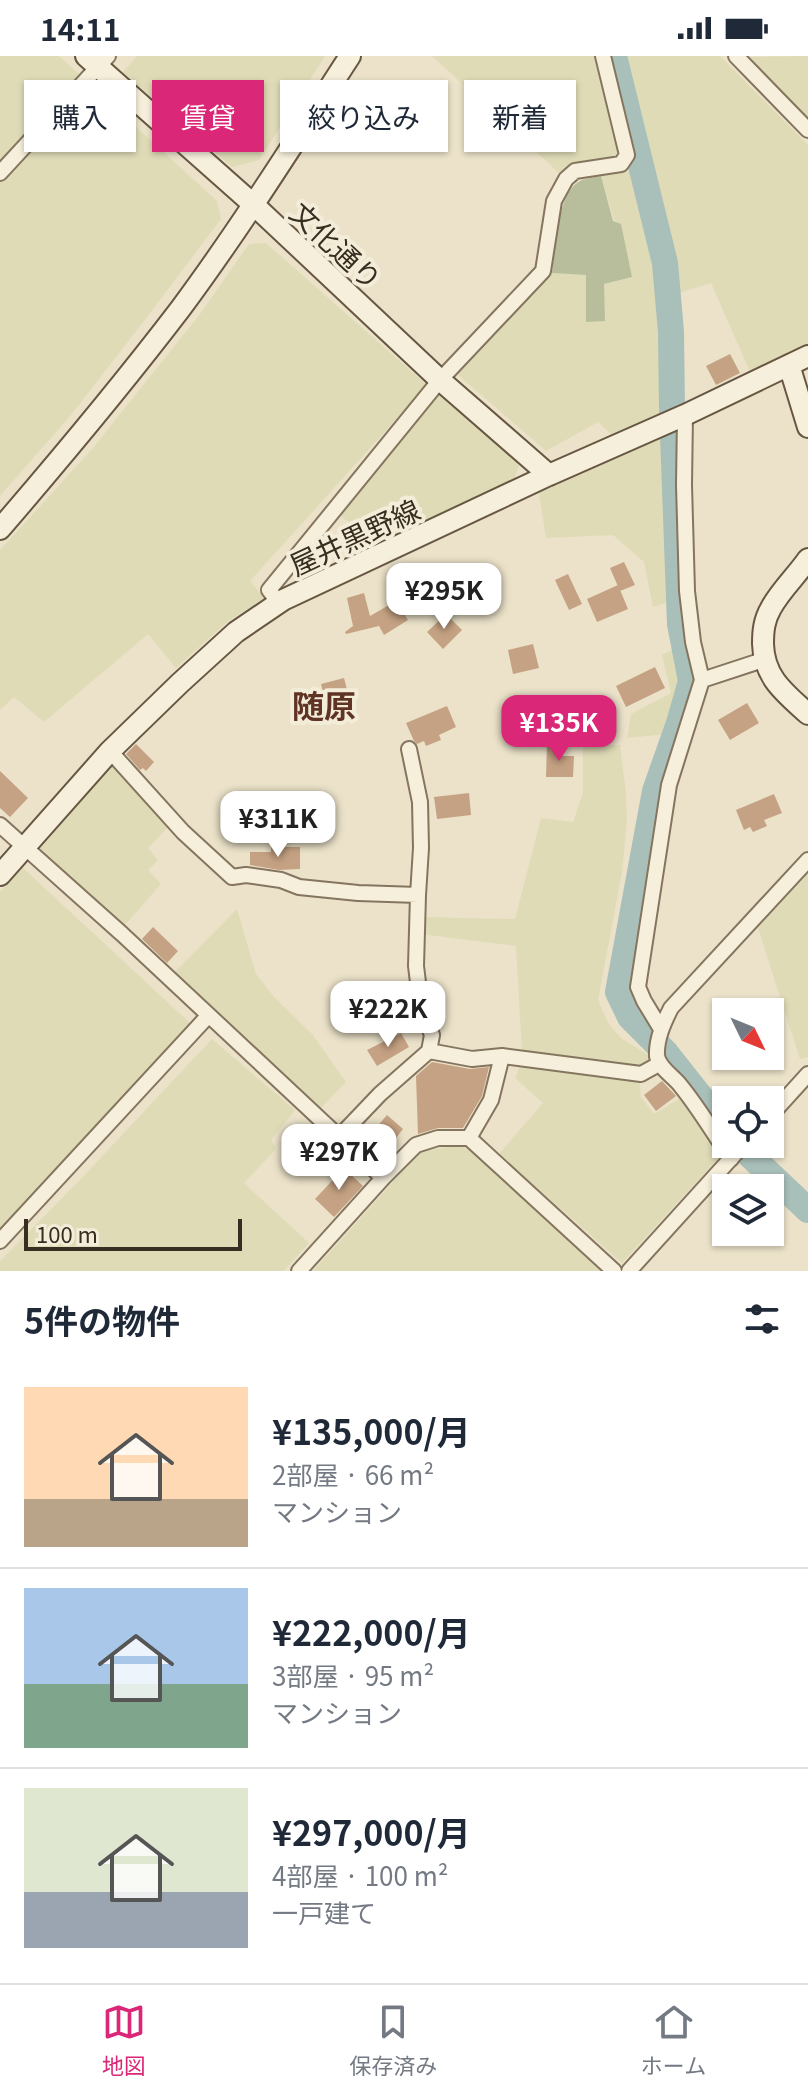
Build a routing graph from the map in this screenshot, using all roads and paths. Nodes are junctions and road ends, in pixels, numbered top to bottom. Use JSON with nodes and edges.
{"nodes":[{"id":1,"x":350,"y":56,"type":"edge"},
{"id":2,"x":603,"y":56,"type":"edge"},
{"id":3,"x":740,"y":57,"type":"edge"},
{"id":4,"x":97,"y":60,"type":"edge"},
{"id":5,"x":808,"y":130,"type":"edge"},
{"id":6,"x":0,"y":173,"type":"edge"},
{"id":7,"x":254,"y":205,"type":"junction"},
{"id":8,"x":808,"y":356,"type":"edge"},
{"id":9,"x":789,"y":365,"type":"junction"},
{"id":10,"x":440,"y":380,"type":"junction"},
{"id":11,"x":685,"y":415,"type":"junction"},
{"id":12,"x":808,"y":427,"type":"edge"},
{"id":13,"x":549,"y":475,"type":"junction"},
{"id":14,"x":0,"y":529,"type":"edge"},
{"id":15,"x":808,"y":559,"type":"edge"},
{"id":16,"x":279,"y":603,"type":"junction"},
{"id":17,"x":763,"y":660,"type":"junction"},
{"id":18,"x":702,"y":680,"type":"junction"},
{"id":19,"x":804,"y":706,"type":"edge"},
{"id":20,"x":409,"y":749,"type":"dead end"},
{"id":21,"x":110,"y":751,"type":"junction"},
{"id":22,"x":0,"y":825,"type":"edge"},
{"id":23,"x":24,"y":848,"type":"junction"},
{"id":24,"x":808,"y":860,"type":"edge"},
{"id":25,"x":0,"y":875,"type":"edge"},
{"id":26,"x":418,"y":895,"type":"junction"},
{"id":27,"x":208,"y":1016,"type":"junction"},
{"id":28,"x":661,"y":1029,"type":"junction"},
{"id":29,"x":429,"y":1051,"type":"junction"},
{"id":30,"x":502,"y":1056,"type":"junction"},
{"id":31,"x":659,"y":1064,"type":"junction"},
{"id":32,"x":808,"y":1074,"type":"edge"},
{"id":33,"x":784,"y":1101,"type":"edge"},
{"id":34,"x":339,"y":1137,"type":"junction"},
{"id":35,"x":469,"y":1138,"type":"junction"},
{"id":36,"x":731,"y":1159,"type":"joint"},
{"id":37,"x":383,"y":1178,"type":"junction"},
{"id":38,"x":0,"y":1241,"type":"edge"},
{"id":39,"x":299,"y":1271,"type":"edge"},
{"id":40,"x":614,"y":1271,"type":"edge"},
{"id":41,"x":629,"y":1271,"type":"edge"}],
"edges":[{"from":1,"to":7,"type":"street"},
{"from":2,"to":10,"type":"street"},
{"from":3,"to":5,"type":"street"},
{"from":4,"to":6,"type":"street"},
{"from":4,"to":7,"type":"street","name":"文化通り"},
{"from":7,"to":10,"type":"street","name":"文化通り"},
{"from":7,"to":14,"type":"street"},
{"from":8,"to":9,"type":"street","name":"屋井黒野線"},
{"from":9,"to":11,"type":"street","name":"屋井黒野線"},
{"from":9,"to":12,"type":"street"},
{"from":10,"to":13,"type":"street","name":"文化通り"},
{"from":10,"to":16,"type":"street"},
{"from":11,"to":13,"type":"street","name":"屋井黒野線"},
{"from":11,"to":18,"type":"street"},
{"from":13,"to":16,"type":"street","name":"屋井黒野線"},
{"from":15,"to":17,"type":"street"},
{"from":16,"to":21,"type":"street","name":"屋井黒野線"},
{"from":17,"to":18,"type":"street"},
{"from":17,"to":19,"type":"street"},
{"from":18,"to":28,"type":"street"},
{"from":20,"to":26,"type":"street"},
{"from":21,"to":23,"type":"street","name":"屋井黒野線"},
{"from":21,"to":26,"type":"street"},
{"from":22,"to":23,"type":"street"},
{"from":23,"to":25,"type":"street","name":"屋井黒野線"},
{"from":23,"to":27,"type":"street"},
{"from":24,"to":28,"type":"street"},
{"from":26,"to":29,"type":"street"},
{"from":27,"to":34,"type":"street"},
{"from":27,"to":38,"type":"street"},
{"from":28,"to":31,"type":"street"},
{"from":29,"to":30,"type":"street"},
{"from":29,"to":34,"type":"street"},
{"from":30,"to":31,"type":"street"},
{"from":30,"to":35,"type":"street"},
{"from":31,"to":36,"type":"street"},
{"from":32,"to":33,"type":"street"},
{"from":34,"to":37,"type":"street"},
{"from":35,"to":37,"type":"street"},
{"from":35,"to":40,"type":"street"},
{"from":36,"to":41,"type":"street"},
{"from":37,"to":39,"type":"street"}]}
